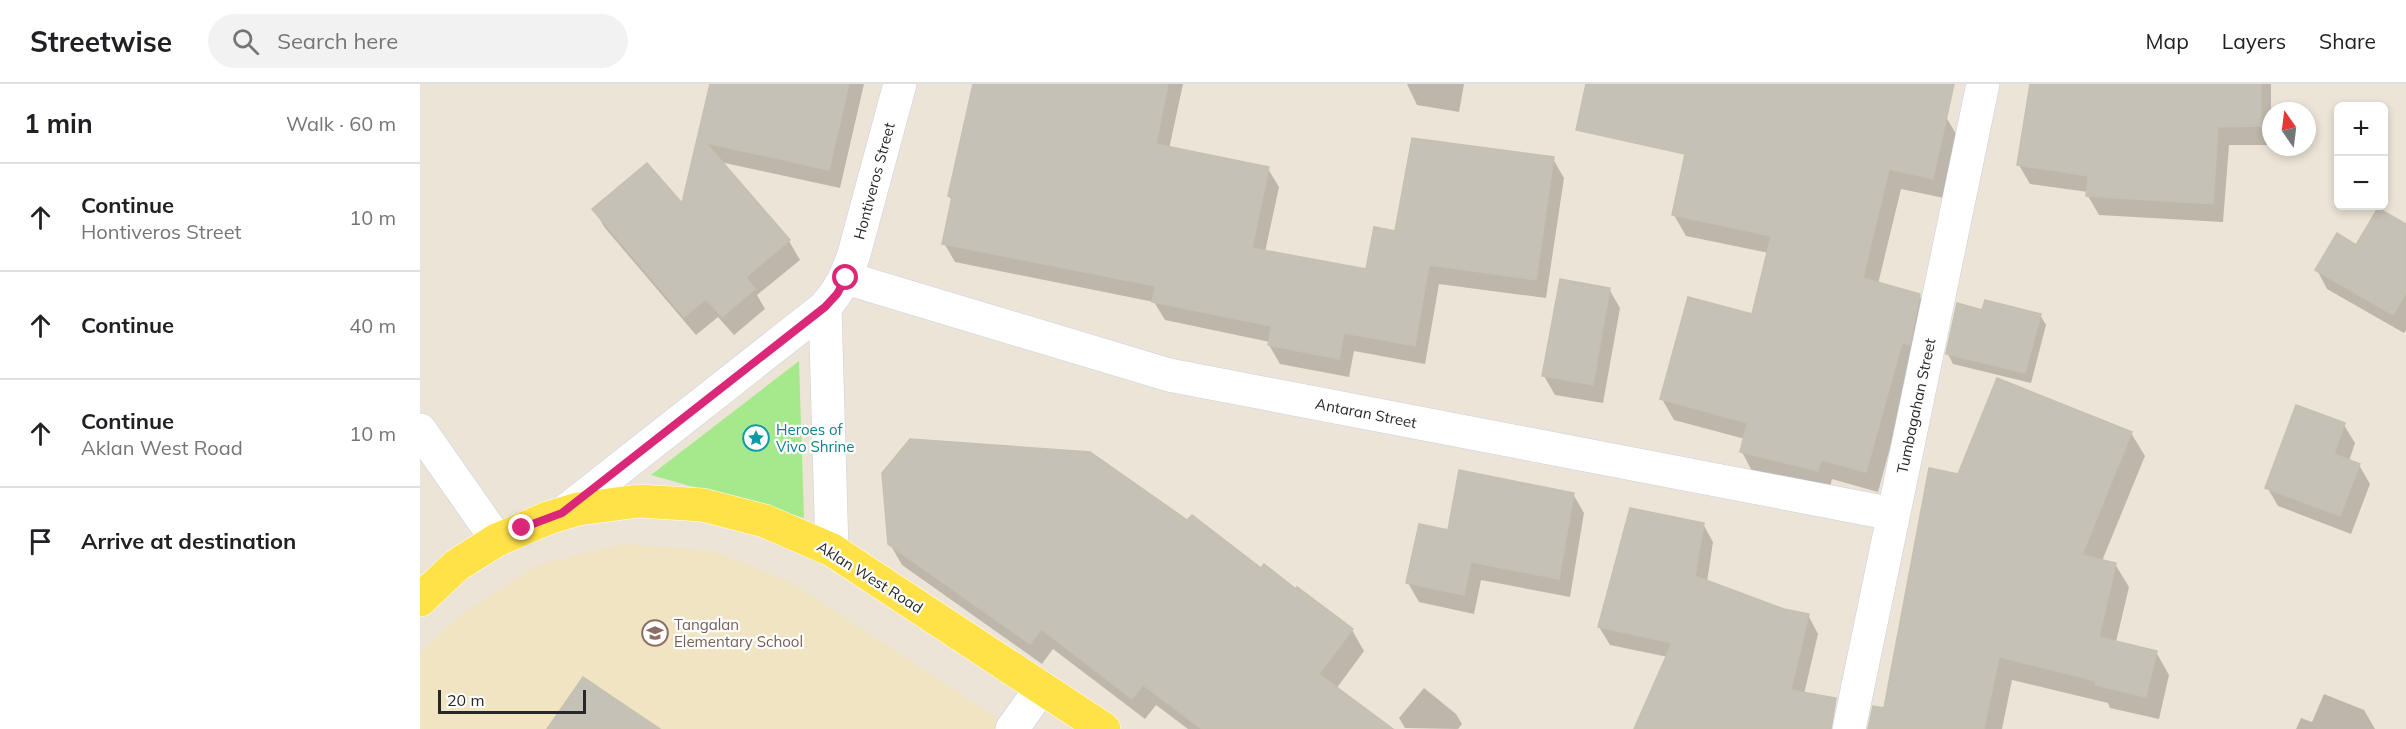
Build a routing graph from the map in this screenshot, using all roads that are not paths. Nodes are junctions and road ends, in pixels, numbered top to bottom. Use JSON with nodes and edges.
{"nodes":[{"id":1,"x":900,"y":84,"type":"edge"},
{"id":2,"x":1983,"y":84,"type":"edge"},
{"id":3,"x":846,"y":278,"type":"junction"},
{"id":4,"x":825,"y":307,"type":"junction"},
{"id":5,"x":420,"y":430,"type":"edge"},
{"id":6,"x":562,"y":513,"type":"junction"},
{"id":7,"x":1893,"y":514,"type":"junction"},
{"id":8,"x":497,"y":540,"type":"junction"},
{"id":9,"x":832,"y":550,"type":"junction"},
{"id":10,"x":420,"y":600,"type":"edge"},
{"id":11,"x":1042,"y":687,"type":"junction"},
{"id":12,"x":1011,"y":729,"type":"edge"},
{"id":13,"x":1104,"y":729,"type":"edge"},
{"id":14,"x":1849,"y":729,"type":"edge"}],
"edges":[{"from":1,"to":3,"type":"street","name":"Hontiveros Street"},
{"from":2,"to":7,"type":"street","name":"Tumbagahan Street"},
{"from":3,"to":4,"type":"street","name":"Hontiveros Street"},
{"from":3,"to":7,"type":"street","name":"Antaran Street"},
{"from":4,"to":6,"type":"street","name":"Hontiveros Street"},
{"from":4,"to":9,"type":"street"},
{"from":5,"to":8,"type":"street"},
{"from":6,"to":8,"type":"main road","name":"Aklan West Road"},
{"from":6,"to":9,"type":"main road","name":"Aklan West Road"},
{"from":7,"to":14,"type":"street","name":"Tumbagahan Street"},
{"from":8,"to":10,"type":"main road","name":"Aklan West Road"},
{"from":9,"to":11,"type":"main road","name":"Aklan West Road"},
{"from":11,"to":12,"type":"street"},
{"from":11,"to":13,"type":"main road","name":"Aklan West Road"}]}
